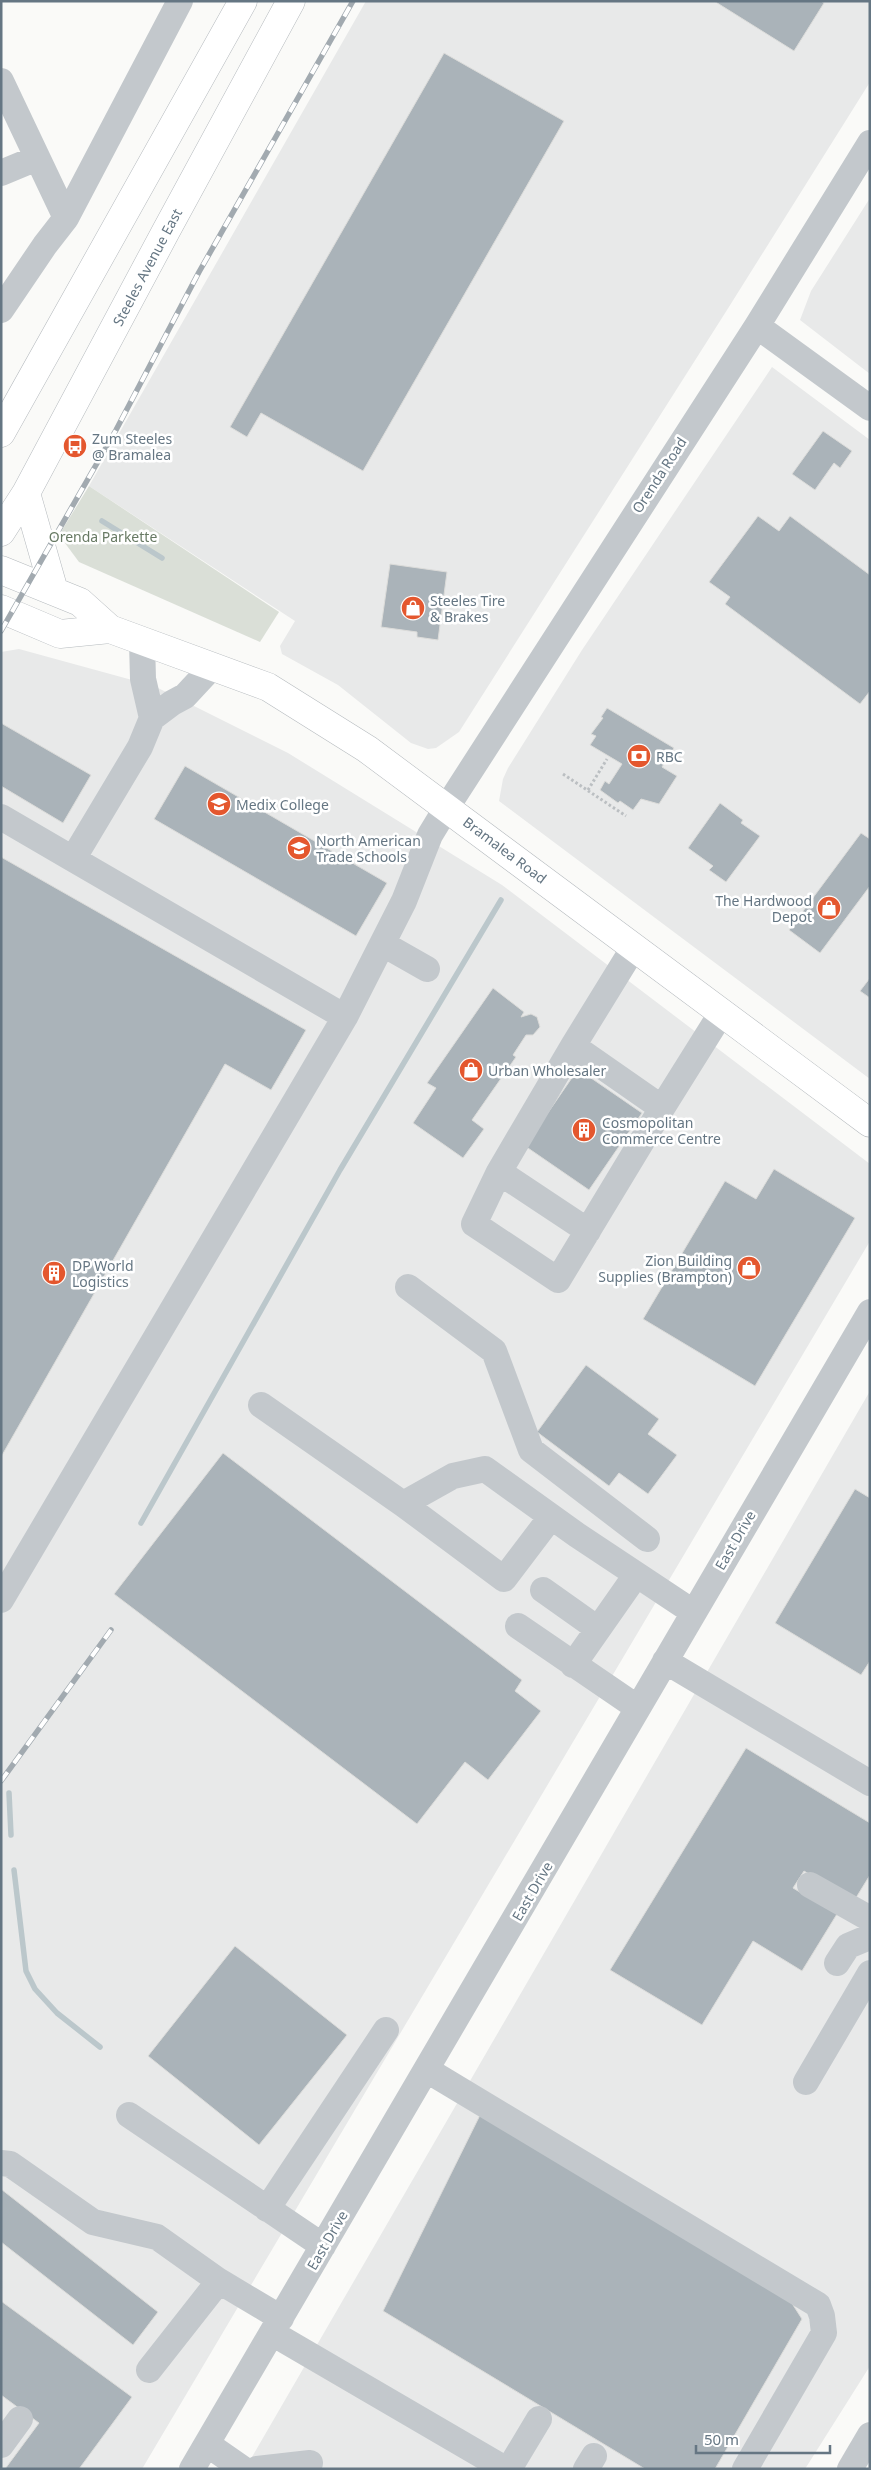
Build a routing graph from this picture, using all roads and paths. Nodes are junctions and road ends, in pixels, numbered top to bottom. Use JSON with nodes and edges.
{"nodes":[{"id":1,"x":180,"y":1,"type":"edge"},
{"id":2,"x":242,"y":1,"type":"edge"},
{"id":3,"x":292,"y":1,"type":"edge"},
{"id":4,"x":1,"y":81,"type":"edge"},
{"id":5,"x":870,"y":143,"type":"edge"},
{"id":6,"x":37,"y":158,"type":"junction"},
{"id":7,"x":1,"y":174,"type":"edge"},
{"id":8,"x":66,"y":218,"type":"junction"},
{"id":9,"x":1,"y":310,"type":"edge"},
{"id":10,"x":756,"y":326,"type":"junction"},
{"id":11,"x":870,"y":408,"type":"edge"},
{"id":12,"x":1,"y":433,"type":"edge"},
{"id":13,"x":26,"y":493,"type":"junction"},
{"id":14,"x":1,"y":532,"type":"edge"},
{"id":15,"x":1,"y":570,"type":"edge"},
{"id":16,"x":54,"y":591,"type":"junction"},
{"id":17,"x":9,"y":621,"type":"edge"},
{"id":18,"x":110,"y":629,"type":"junction"},
{"id":19,"x":142,"y":642,"type":"junction"},
{"id":20,"x":212,"y":667,"type":"junction"},
{"id":21,"x":152,"y":718,"type":"junction"},
{"id":22,"x":607,"y":759,"type":"dead end"},
{"id":23,"x":563,"y":774,"type":"dead end"},
{"id":24,"x":588,"y":790,"type":"junction"},
{"id":25,"x":447,"y":807,"type":"junction"},
{"id":26,"x":626,"y":816,"type":"dead end"},
{"id":27,"x":1,"y":817,"type":"edge"},
{"id":28,"x":73,"y":859,"type":"junction"},
{"id":29,"x":383,"y":944,"type":"junction"},
{"id":30,"x":634,"y":947,"type":"junction"},
{"id":31,"x":427,"y":969,"type":"dead end"},
{"id":32,"x":722,"y":1012,"type":"junction"},
{"id":33,"x":345,"y":1017,"type":"junction"},
{"id":34,"x":573,"y":1046,"type":"junction"},
{"id":35,"x":662,"y":1108,"type":"junction"},
{"id":36,"x":870,"y":1123,"type":"edge"},
{"id":37,"x":499,"y":1172,"type":"junction"},
{"id":38,"x":588,"y":1231,"type":"junction"},
{"id":39,"x":408,"y":1287,"type":"dead end"},
{"id":40,"x":870,"y":1312,"type":"edge"},
{"id":41,"x":261,"y":1405,"type":"dead end"},
{"id":42,"x":403,"y":1504,"type":"junction"},
{"id":43,"x":551,"y":1517,"type":"junction"},
{"id":44,"x":647,"y":1539,"type":"dead end"},
{"id":45,"x":636,"y":1575,"type":"junction"},
{"id":46,"x":543,"y":1590,"type":"dead end"},
{"id":47,"x":1,"y":1600,"type":"edge"},
{"id":48,"x":693,"y":1612,"type":"junction"},
{"id":49,"x":518,"y":1626,"type":"dead end"},
{"id":50,"x":598,"y":1629,"type":"junction"},
{"id":51,"x":665,"y":1661,"type":"junction"},
{"id":52,"x":572,"y":1665,"type":"junction"},
{"id":53,"x":638,"y":1708,"type":"junction"},
{"id":54,"x":870,"y":1783,"type":"edge"},
{"id":55,"x":810,"y":1885,"type":"dead end"},
{"id":56,"x":869,"y":1934,"type":"edge"},
{"id":57,"x":837,"y":1963,"type":"dead end"},
{"id":58,"x":870,"y":1973,"type":"edge"},
{"id":59,"x":386,"y":2030,"type":"dead end"},
{"id":60,"x":426,"y":2070,"type":"junction"},
{"id":61,"x":806,"y":2082,"type":"dead end"},
{"id":62,"x":129,"y":2116,"type":"dead end"},
{"id":63,"x":1,"y":2163,"type":"edge"},
{"id":64,"x":267,"y":2208,"type":"junction"},
{"id":65,"x":323,"y":2246,"type":"junction"},
{"id":66,"x":218,"y":2281,"type":"junction"},
{"id":67,"x":277,"y":2325,"type":"junction"},
{"id":68,"x":149,"y":2370,"type":"dead end"},
{"id":69,"x":20,"y":2419,"type":"dead end"},
{"id":70,"x":539,"y":2419,"type":"dead end"},
{"id":71,"x":870,"y":2435,"type":"edge"},
{"id":72,"x":207,"y":2444,"type":"junction"},
{"id":73,"x":1,"y":2446,"type":"edge"},
{"id":74,"x":297,"y":2466,"type":"edge"},
{"id":75,"x":192,"y":2469,"type":"edge"},
{"id":76,"x":243,"y":2469,"type":"edge"},
{"id":77,"x":257,"y":2469,"type":"edge"},
{"id":78,"x":507,"y":2469,"type":"edge"},
{"id":79,"x":745,"y":2469,"type":"edge"},
{"id":80,"x":850,"y":2469,"type":"edge"}],
"edges":[{"from":1,"to":8,"type":"street"},
{"from":2,"to":12,"type":"main road"},
{"from":3,"to":13,"type":"main road","name":"Steeles Avenue East"},
{"from":4,"to":6,"type":"street"},
{"from":5,"to":10,"type":"street","name":"Orenda Road"},
{"from":6,"to":7,"type":"street"},
{"from":6,"to":8,"type":"street"},
{"from":8,"to":9,"type":"street"},
{"from":10,"to":11,"type":"street"},
{"from":10,"to":25,"type":"street","name":"Orenda Road"},
{"from":13,"to":14,"type":"main road","name":"Steeles Avenue East"},
{"from":13,"to":16,"type":"main road"},
{"from":15,"to":16,"type":"main road","name":"Bramalea Road"},
{"from":16,"to":18,"type":"main road","name":"Bramalea Road"},
{"from":17,"to":18,"type":"main road","name":"Bramalea Road"},
{"from":18,"to":19,"type":"main road","name":"Bramalea Road"},
{"from":19,"to":20,"type":"main road","name":"Bramalea Road"},
{"from":19,"to":21,"type":"street"},
{"from":20,"to":21,"type":"street"},
{"from":20,"to":25,"type":"main road","name":"Bramalea Road"},
{"from":21,"to":28,"type":"street"},
{"from":22,"to":24,"type":"path"},
{"from":23,"to":24,"type":"path"},
{"from":24,"to":26,"type":"path"},
{"from":25,"to":29,"type":"street","name":"Orenda Road"},
{"from":25,"to":30,"type":"main road","name":"Bramalea Road"},
{"from":27,"to":28,"type":"street"},
{"from":28,"to":33,"type":"street"},
{"from":29,"to":31,"type":"street"},
{"from":29,"to":33,"type":"street","name":"Orenda Road"},
{"from":30,"to":32,"type":"main road","name":"Bramalea Road"},
{"from":30,"to":34,"type":"street"},
{"from":32,"to":35,"type":"street"},
{"from":32,"to":36,"type":"main road","name":"Bramalea Road"},
{"from":33,"to":47,"type":"street","name":"Orenda Road"},
{"from":34,"to":35,"type":"street"},
{"from":34,"to":37,"type":"street"},
{"from":35,"to":38,"type":"street"},
{"from":37,"to":38,"type":"street"},
{"from":37,"to":38,"type":"street"},
{"from":39,"to":44,"type":"street"},
{"from":40,"to":48,"type":"street","name":"East Drive"},
{"from":41,"to":42,"type":"street"},
{"from":42,"to":43,"type":"street"},
{"from":42,"to":43,"type":"street"},
{"from":43,"to":45,"type":"street"},
{"from":45,"to":48,"type":"street"},
{"from":45,"to":50,"type":"street"},
{"from":46,"to":50,"type":"street"},
{"from":48,"to":51,"type":"street","name":"East Drive"},
{"from":49,"to":52,"type":"street"},
{"from":50,"to":52,"type":"street"},
{"from":51,"to":53,"type":"street","name":"East Drive"},
{"from":51,"to":54,"type":"street"},
{"from":52,"to":53,"type":"street"},
{"from":53,"to":60,"type":"street","name":"East Drive"},
{"from":55,"to":56,"type":"street"},
{"from":56,"to":57,"type":"street"},
{"from":58,"to":61,"type":"street"},
{"from":59,"to":64,"type":"street"},
{"from":60,"to":65,"type":"street","name":"East Drive"},
{"from":60,"to":79,"type":"street"},
{"from":62,"to":64,"type":"street"},
{"from":63,"to":66,"type":"street"},
{"from":64,"to":65,"type":"street"},
{"from":65,"to":67,"type":"street","name":"East Drive"},
{"from":66,"to":67,"type":"street"},
{"from":66,"to":68,"type":"street"},
{"from":67,"to":72,"type":"street","name":"East Drive"},
{"from":67,"to":78,"type":"street"},
{"from":69,"to":73,"type":"street"},
{"from":70,"to":78,"type":"street"},
{"from":71,"to":80,"type":"street"},
{"from":72,"to":75,"type":"street","name":"East Drive"},
{"from":72,"to":76,"type":"street"},
{"from":74,"to":77,"type":"street"}]}
